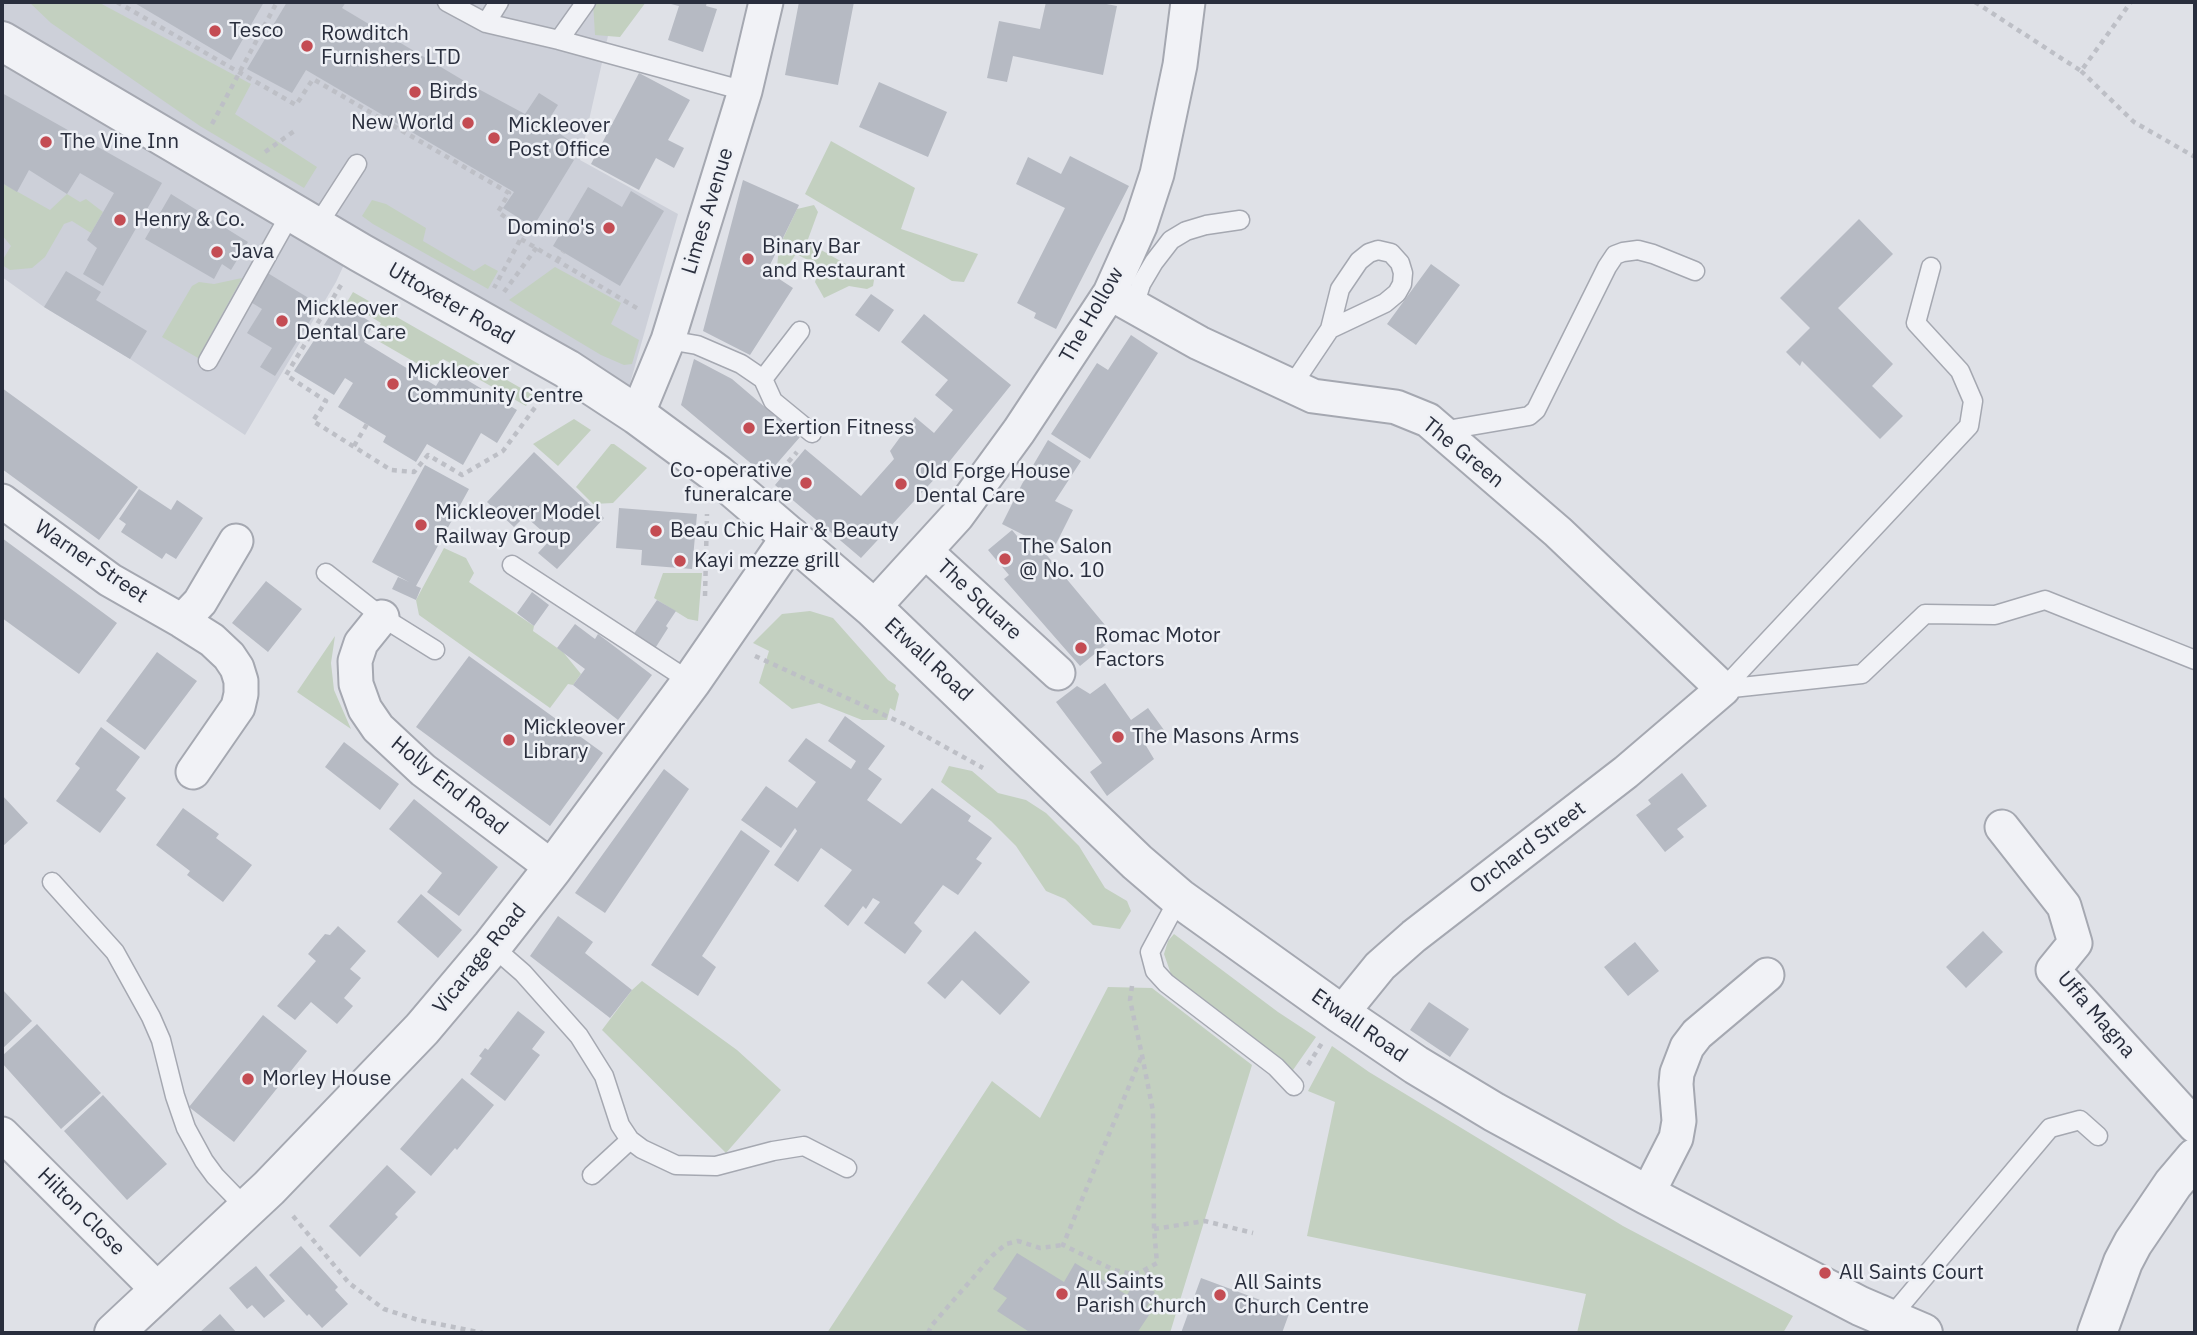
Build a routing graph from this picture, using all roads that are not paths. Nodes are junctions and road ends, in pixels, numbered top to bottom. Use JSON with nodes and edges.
{"nodes":[{"id":1,"x":447,"y":2,"type":"edge"},
{"id":2,"x":499,"y":2,"type":"edge"},
{"id":3,"x":586,"y":2,"type":"edge"},
{"id":4,"x":766,"y":2,"type":"edge"},
{"id":5,"x":1188,"y":2,"type":"edge"},
{"id":6,"x":486,"y":23,"type":"junction"},
{"id":7,"x":559,"y":40,"type":"junction"},
{"id":8,"x":2,"y":41,"type":"edge"},
{"id":9,"x":745,"y":91,"type":"junction"},
{"id":10,"x":357,"y":164,"type":"dead end"},
{"id":11,"x":304,"y":218,"type":"junction"},
{"id":12,"x":1240,"y":220,"type":"dead end"},
{"id":13,"x":1931,"y":267,"type":"dead end"},
{"id":14,"x":1695,"y":271,"type":"dead end"},
{"id":15,"x":1122,"y":299,"type":"junction"},
{"id":16,"x":1330,"y":329,"type":"junction"},
{"id":17,"x":800,"y":331,"type":"dead end"},
{"id":18,"x":668,"y":340,"type":"junction"},
{"id":19,"x":208,"y":361,"type":"dead end"},
{"id":20,"x":763,"y":379,"type":"junction"},
{"id":21,"x":1291,"y":387,"type":"junction"},
{"id":22,"x":637,"y":415,"type":"junction"},
{"id":23,"x":1441,"y":431,"type":"junction"},
{"id":24,"x":812,"y":433,"type":"road end"},
{"id":25,"x":2,"y":501,"type":"edge"},
{"id":26,"x":791,"y":537,"type":"junction"},
{"id":27,"x":236,"y":541,"type":"dead end"},
{"id":28,"x":925,"y":551,"type":"junction"},
{"id":29,"x":512,"y":565,"type":"dead end"},
{"id":30,"x":326,"y":573,"type":"dead end"},
{"id":31,"x":873,"y":608,"type":"junction"},
{"id":32,"x":382,"y":617,"type":"junction"},
{"id":33,"x":183,"y":621,"type":"junction"},
{"id":34,"x":435,"y":650,"type":"dead end"},
{"id":35,"x":2195,"y":660,"type":"edge"},
{"id":36,"x":1058,"y":673,"type":"dead end"},
{"id":37,"x":691,"y":682,"type":"junction"},
{"id":38,"x":1723,"y":689,"type":"junction"},
{"id":39,"x":193,"y":772,"type":"dead end"},
{"id":40,"x":2002,"y":827,"type":"dead end"},
{"id":41,"x":553,"y":868,"type":"junction"},
{"id":42,"x":52,"y":882,"type":"dead end"},
{"id":43,"x":1179,"y":898,"type":"junction"},
{"id":44,"x":492,"y":946,"type":"junction"},
{"id":45,"x":1767,"y":975,"type":"dead end"},
{"id":46,"x":1341,"y":1014,"type":"junction"},
{"id":47,"x":1294,"y":1086,"type":"road end"},
{"id":48,"x":2195,"y":1126,"type":"edge"},
{"id":49,"x":2,"y":1133,"type":"edge"},
{"id":50,"x":2098,"y":1136,"type":"dead end"},
{"id":51,"x":630,"y":1140,"type":"junction"},
{"id":52,"x":2195,"y":1158,"type":"edge"},
{"id":53,"x":847,"y":1168,"type":"dead end"},
{"id":54,"x":592,"y":1175,"type":"dead end"},
{"id":55,"x":1647,"y":1195,"type":"junction"},
{"id":56,"x":258,"y":1198,"type":"junction"},
{"id":57,"x":2116,"y":1284,"type":"junction"},
{"id":58,"x":159,"y":1291,"type":"junction"},
{"id":59,"x":1906,"y":1326,"type":"edge"},
{"id":60,"x":114,"y":1333,"type":"edge"},
{"id":61,"x":2097,"y":1333,"type":"edge"},
{"id":62,"x":2123,"y":1333,"type":"edge"}],
"edges":[{"from":1,"to":6,"type":"lane"},
{"from":2,"to":6,"type":"lane"},
{"from":3,"to":7,"type":"lane"},
{"from":4,"to":9,"type":"street","name":"Limes Avenue"},
{"from":5,"to":15,"type":"street","name":"The Hollow"},
{"from":6,"to":7,"type":"lane"},
{"from":7,"to":9,"type":"lane"},
{"from":8,"to":11,"type":"street","name":"Uttoxeter Road"},
{"from":9,"to":18,"type":"street","name":"Limes Avenue"},
{"from":10,"to":11,"type":"lane"},
{"from":11,"to":19,"type":"lane"},
{"from":11,"to":22,"type":"street","name":"Uttoxeter Road"},
{"from":12,"to":15,"type":"lane"},
{"from":13,"to":38,"type":"lane"},
{"from":14,"to":23,"type":"lane"},
{"from":15,"to":21,"type":"street","name":"The Green"},
{"from":15,"to":28,"type":"street","name":"The Hollow"},
{"from":16,"to":16,"type":"lane"},
{"from":16,"to":21,"type":"lane"},
{"from":17,"to":20,"type":"lane"},
{"from":18,"to":20,"type":"lane"},
{"from":18,"to":22,"type":"street","name":"Limes Avenue"},
{"from":20,"to":24,"type":"lane"},
{"from":21,"to":23,"type":"street","name":"The Green"},
{"from":22,"to":26,"type":"street","name":"Uttoxeter Road"},
{"from":23,"to":38,"type":"street","name":"The Green"},
{"from":25,"to":33,"type":"street","name":"Warner Street"},
{"from":26,"to":31,"type":"street","name":"Uttoxeter Road"},
{"from":26,"to":37,"type":"street","name":"Vicarage Road"},
{"from":27,"to":33,"type":"street"},
{"from":28,"to":31,"type":"street","name":"The Square"},
{"from":28,"to":36,"type":"street","name":"The Square"},
{"from":29,"to":37,"type":"lane"},
{"from":30,"to":32,"type":"lane"},
{"from":31,"to":43,"type":"street","name":"Etwall Road"},
{"from":32,"to":34,"type":"lane"},
{"from":32,"to":41,"type":"street","name":"Holly End Road"},
{"from":33,"to":39,"type":"street","name":"Warner Street"},
{"from":35,"to":38,"type":"lane"},
{"from":37,"to":41,"type":"street","name":"Vicarage Road"},
{"from":38,"to":46,"type":"street","name":"Orchard Street"},
{"from":40,"to":48,"type":"street","name":"Uffa Magna"},
{"from":41,"to":44,"type":"street","name":"Vicarage Road"},
{"from":42,"to":56,"type":"lane"},
{"from":43,"to":46,"type":"street","name":"Etwall Road"},
{"from":43,"to":47,"type":"lane"},
{"from":44,"to":51,"type":"lane"},
{"from":44,"to":56,"type":"street","name":"Vicarage Road"},
{"from":45,"to":55,"type":"street"},
{"from":46,"to":55,"type":"street","name":"Etwall Road"},
{"from":49,"to":58,"type":"street","name":"Hilton Close"},
{"from":50,"to":59,"type":"lane"},
{"from":51,"to":53,"type":"lane"},
{"from":51,"to":54,"type":"lane"},
{"from":52,"to":57,"type":"street"},
{"from":55,"to":59,"type":"street","name":"Etwall Road"},
{"from":56,"to":58,"type":"street","name":"Vicarage Road"},
{"from":57,"to":61,"type":"street"},
{"from":57,"to":62,"type":"street"},
{"from":58,"to":60,"type":"street","name":"Vicarage Road"}]}
